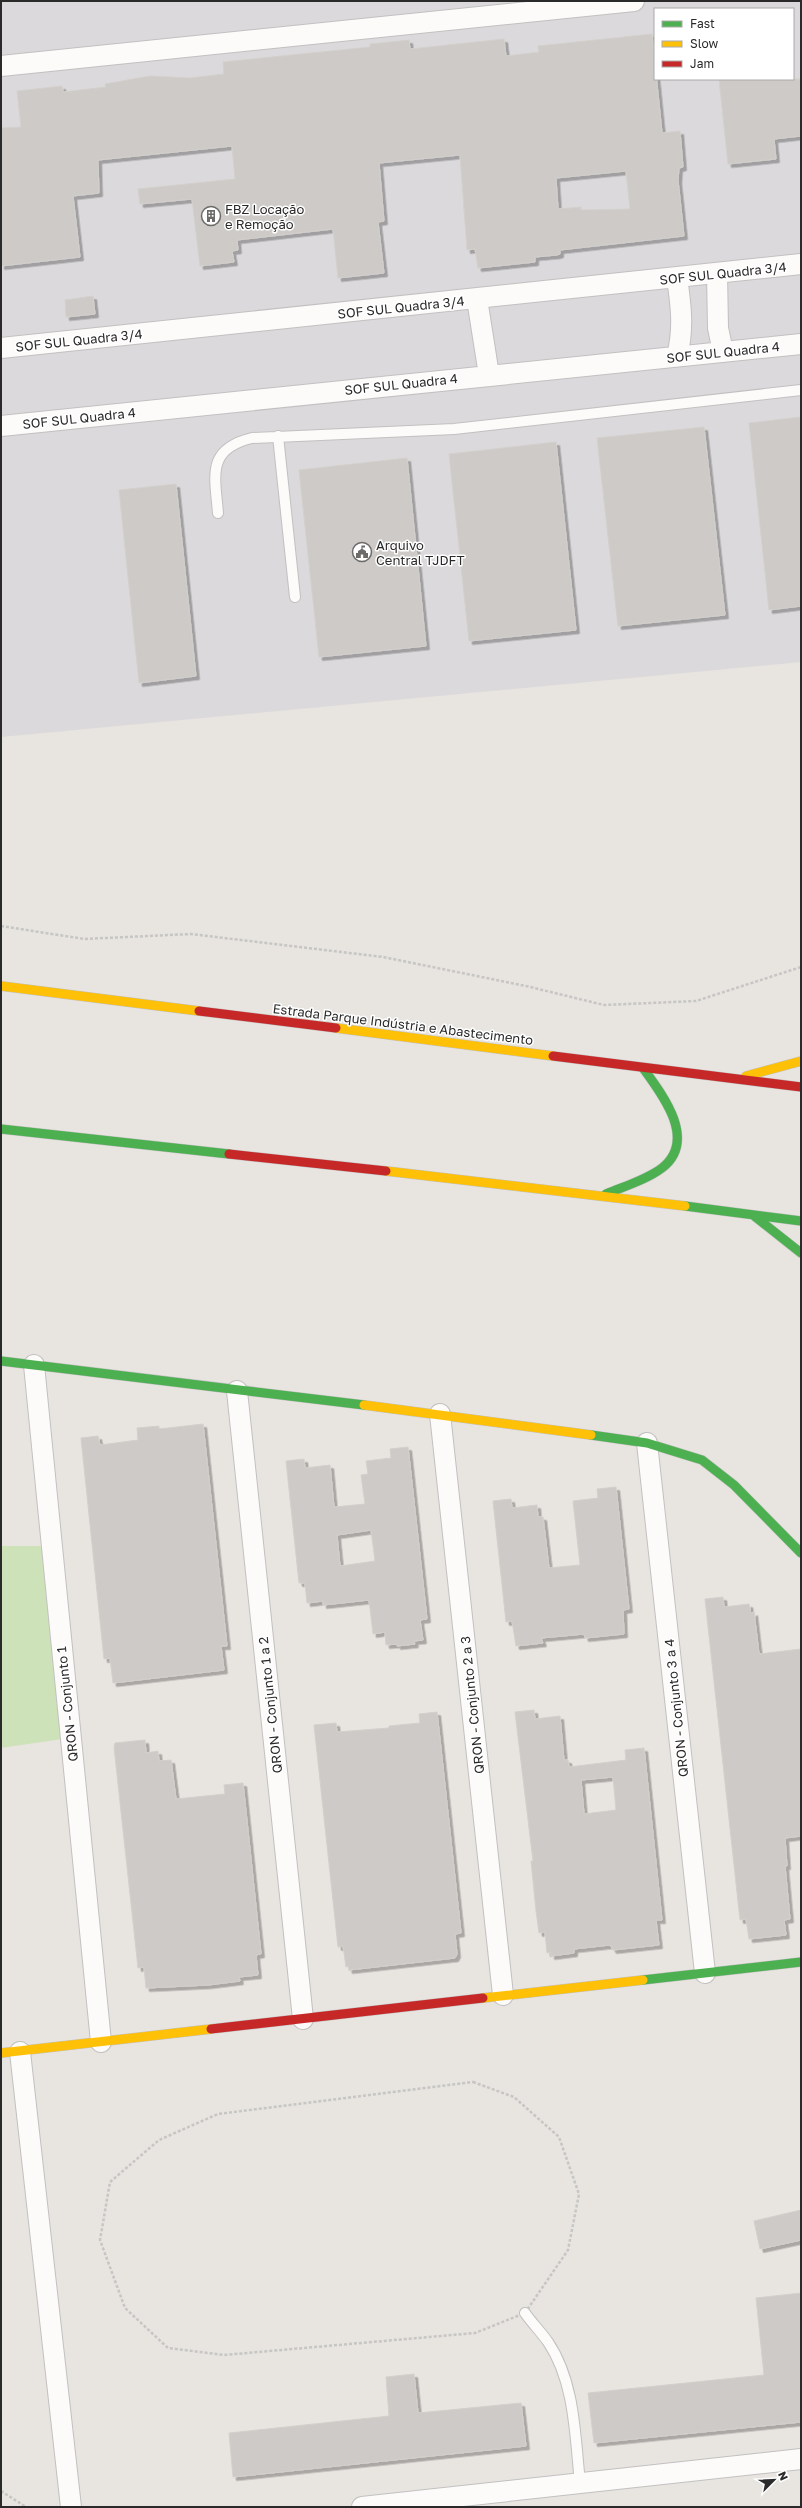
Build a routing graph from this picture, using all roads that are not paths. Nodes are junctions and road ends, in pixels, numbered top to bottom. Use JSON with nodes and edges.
{"nodes":[{"id":1,"x":634,"y":1,"type":"edge"},
{"id":2,"x":1,"y":66,"type":"edge"},
{"id":3,"x":801,"y":264,"type":"edge"},
{"id":4,"x":717,"y":273,"type":"junction"},
{"id":5,"x":676,"y":278,"type":"junction"},
{"id":6,"x":477,"y":299,"type":"junction"},
{"id":7,"x":801,"y":344,"type":"edge"},
{"id":8,"x":1,"y":348,"type":"edge"},
{"id":9,"x":724,"y":352,"type":"junction"},
{"id":10,"x":677,"y":356,"type":"junction"},
{"id":11,"x":489,"y":375,"type":"junction"},
{"id":12,"x":801,"y":390,"type":"edge"},
{"id":13,"x":1,"y":426,"type":"edge"},
{"id":14,"x":278,"y":436,"type":"junction"},
{"id":15,"x":218,"y":513,"type":"dead end"},
{"id":16,"x":295,"y":597,"type":"dead end"},
{"id":17,"x":1,"y":986,"type":"edge"},
{"id":18,"x":801,"y":1061,"type":"edge"},
{"id":19,"x":643,"y":1068,"type":"junction"},
{"id":20,"x":735,"y":1079,"type":"junction"},
{"id":21,"x":801,"y":1087,"type":"edge"},
{"id":22,"x":1,"y":1129,"type":"edge"},
{"id":23,"x":605,"y":1195,"type":"junction"},
{"id":24,"x":752,"y":1215,"type":"junction"},
{"id":25,"x":801,"y":1221,"type":"edge"},
{"id":26,"x":801,"y":1253,"type":"edge"},
{"id":27,"x":1,"y":1361,"type":"edge"},
{"id":28,"x":34,"y":1365,"type":"junction"},
{"id":29,"x":237,"y":1391,"type":"junction"},
{"id":30,"x":440,"y":1414,"type":"junction"},
{"id":31,"x":647,"y":1443,"type":"junction"},
{"id":32,"x":801,"y":1553,"type":"edge"},
{"id":33,"x":801,"y":1962,"type":"edge"},
{"id":34,"x":705,"y":1973,"type":"junction"},
{"id":35,"x":503,"y":1995,"type":"junction"},
{"id":36,"x":303,"y":2019,"type":"junction"},
{"id":37,"x":101,"y":2042,"type":"junction"},
{"id":38,"x":11,"y":2052,"type":"edge"},
{"id":39,"x":525,"y":2313,"type":"road end"},
{"id":40,"x":801,"y":2459,"type":"edge"},
{"id":41,"x":580,"y":2483,"type":"junction"},
{"id":42,"x":71,"y":2507,"type":"edge"},
{"id":43,"x":362,"y":2507,"type":"edge"}],
"edges":[{"from":1,"to":2,"type":"street"},
{"from":3,"to":4,"type":"street","name":"SOF SUL Quadra 3/4"},
{"from":4,"to":5,"type":"street","name":"SOF SUL Quadra 3/4"},
{"from":4,"to":9,"type":"street"},
{"from":5,"to":6,"type":"street","name":"SOF SUL Quadra 3/4"},
{"from":5,"to":10,"type":"street"},
{"from":6,"to":8,"type":"street","name":"SOF SUL Quadra 3/4"},
{"from":6,"to":11,"type":"street"},
{"from":7,"to":9,"type":"street","name":"SOF SUL Quadra 4"},
{"from":9,"to":10,"type":"street","name":"SOF SUL Quadra 4"},
{"from":10,"to":11,"type":"street","name":"SOF SUL Quadra 4"},
{"from":11,"to":13,"type":"street","name":"SOF SUL Quadra 4"},
{"from":12,"to":14,"type":"lane"},
{"from":14,"to":15,"type":"lane"},
{"from":14,"to":16,"type":"lane"},
{"from":17,"to":19,"type":"main road","name":"Estrada Parque Indústria e Abastecimento"},
{"from":18,"to":20,"type":"main road"},
{"from":19,"to":20,"type":"main road","name":"Estrada Parque Indústria e Abastecimento"},
{"from":19,"to":23,"type":"main road"},
{"from":20,"to":21,"type":"main road","name":"Estrada Parque Indústria e Abastecimento"},
{"from":22,"to":23,"type":"main road"},
{"from":23,"to":24,"type":"main road"},
{"from":24,"to":25,"type":"main road"},
{"from":24,"to":26,"type":"main road"},
{"from":27,"to":28,"type":"main road"},
{"from":28,"to":29,"type":"main road"},
{"from":28,"to":37,"type":"street","name":"QRON - Conjunto 1"},
{"from":29,"to":30,"type":"main road"},
{"from":29,"to":36,"type":"street","name":"QRON - Conjunto 1 a 2"},
{"from":30,"to":31,"type":"main road"},
{"from":30,"to":35,"type":"street","name":"QRON - Conjunto 2 a 3"},
{"from":31,"to":32,"type":"main road"},
{"from":31,"to":34,"type":"street","name":"QRON - Conjunto 3 a 4"},
{"from":33,"to":34,"type":"main road"},
{"from":34,"to":35,"type":"main road"},
{"from":35,"to":36,"type":"main road"},
{"from":36,"to":37,"type":"main road"},
{"from":37,"to":38,"type":"main road"},
{"from":38,"to":42,"type":"street"},
{"from":39,"to":41,"type":"lane"},
{"from":40,"to":41,"type":"street"},
{"from":41,"to":43,"type":"street"}]}
